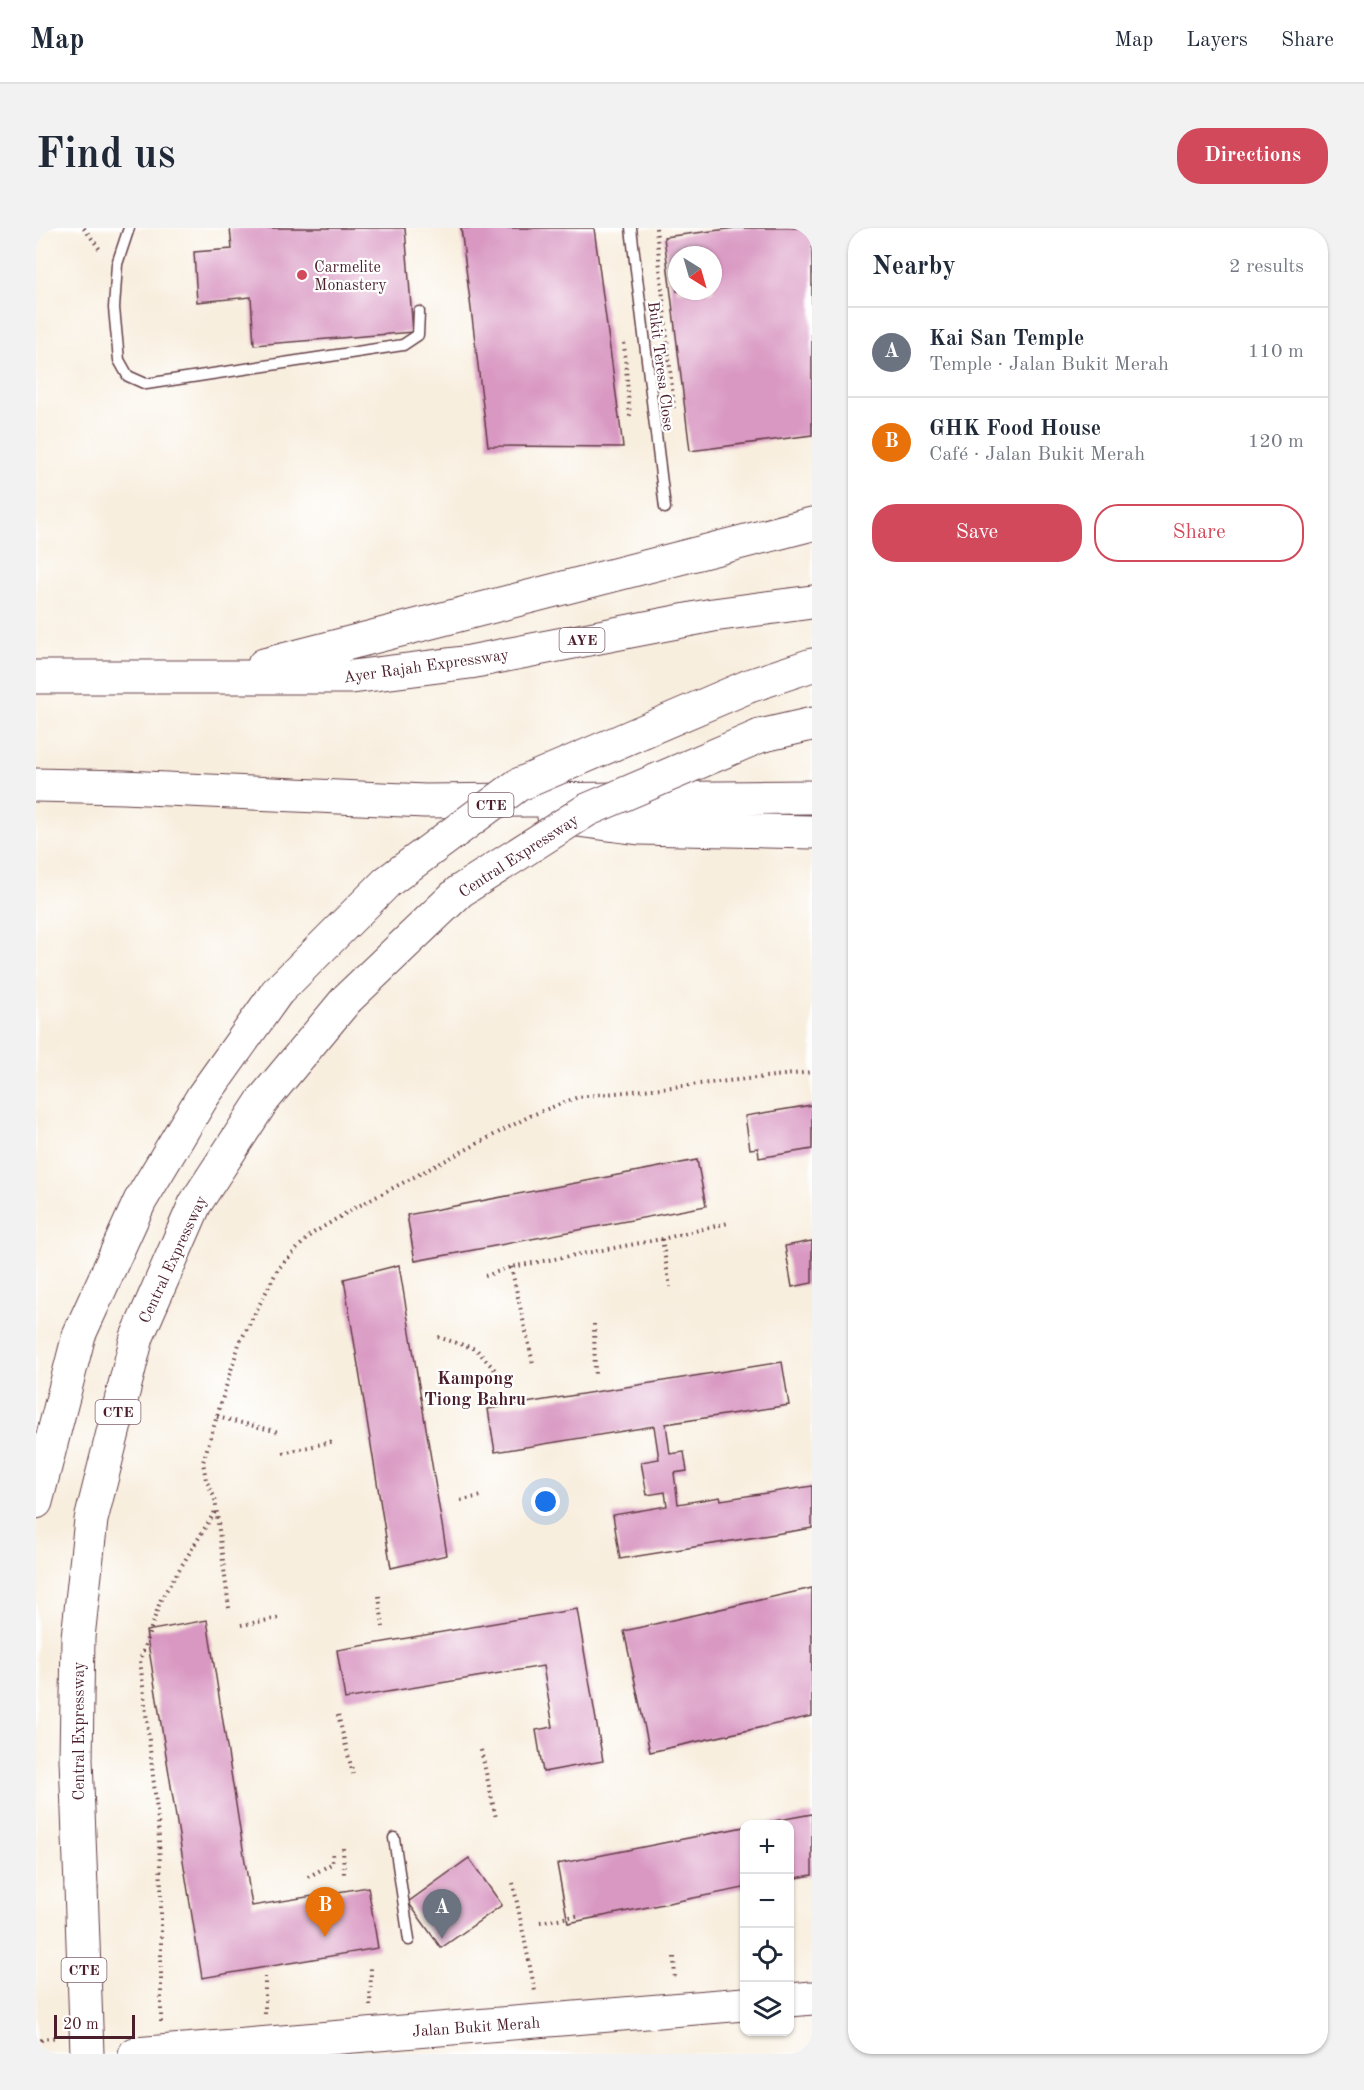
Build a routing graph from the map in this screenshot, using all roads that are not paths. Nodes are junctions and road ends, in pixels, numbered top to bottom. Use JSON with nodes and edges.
{"nodes":[{"id":1,"x":129,"y":228,"type":"edge"},
{"id":2,"x":631,"y":228,"type":"edge"},
{"id":3,"x":419,"y":312,"type":"dead end"},
{"id":4,"x":665,"y":508,"type":"dead end"},
{"id":5,"x":812,"y":524,"type":"edge"},
{"id":6,"x":812,"y":602,"type":"edge"},
{"id":7,"x":812,"y":665,"type":"edge"},
{"id":8,"x":36,"y":676,"type":"edge"},
{"id":9,"x":221,"y":676,"type":"junction"},
{"id":10,"x":812,"y":724,"type":"edge"},
{"id":11,"x":36,"y":785,"type":"edge"},
{"id":12,"x":812,"y":797,"type":"edge"},
{"id":13,"x":425,"y":801,"type":"junction"},
{"id":14,"x":812,"y":832,"type":"edge"},
{"id":15,"x":36,"y":1502,"type":"edge"},
{"id":16,"x":394,"y":1838,"type":"dead end"},
{"id":17,"x":409,"y":1940,"type":"dead end"},
{"id":18,"x":812,"y":1998,"type":"edge"},
{"id":19,"x":794,"y":2000,"type":"edge"},
{"id":20,"x":740,"y":2004,"type":"edge"},
{"id":21,"x":87,"y":2054,"type":"edge"},
{"id":22,"x":135,"y":2054,"type":"edge"}],
"edges":[{"from":1,"to":3,"type":"lane"},
{"from":2,"to":4,"type":"lane","name":"Bukit Teresa Close"},
{"from":5,"to":9,"type":"main road"},
{"from":6,"to":9,"type":"main road","name":"Ayer Rajah Expressway","number":"AYE"},
{"from":7,"to":15,"type":"main road","number":"CTE","bridge":true},
{"from":8,"to":9,"type":"main road","name":"Ayer Rajah Expressway","number":"AYE"},
{"from":10,"to":21,"type":"main road","name":"Central Expressway","number":"CTE","bridge":true},
{"from":11,"to":13,"type":"main road"},
{"from":12,"to":13,"type":"main road"},
{"from":13,"to":14,"type":"main road"},
{"from":16,"to":17,"type":"lane"},
{"from":18,"to":19,"type":"main road"},
{"from":20,"to":22,"type":"main road","name":"Jalan Bukit Merah"}]}
